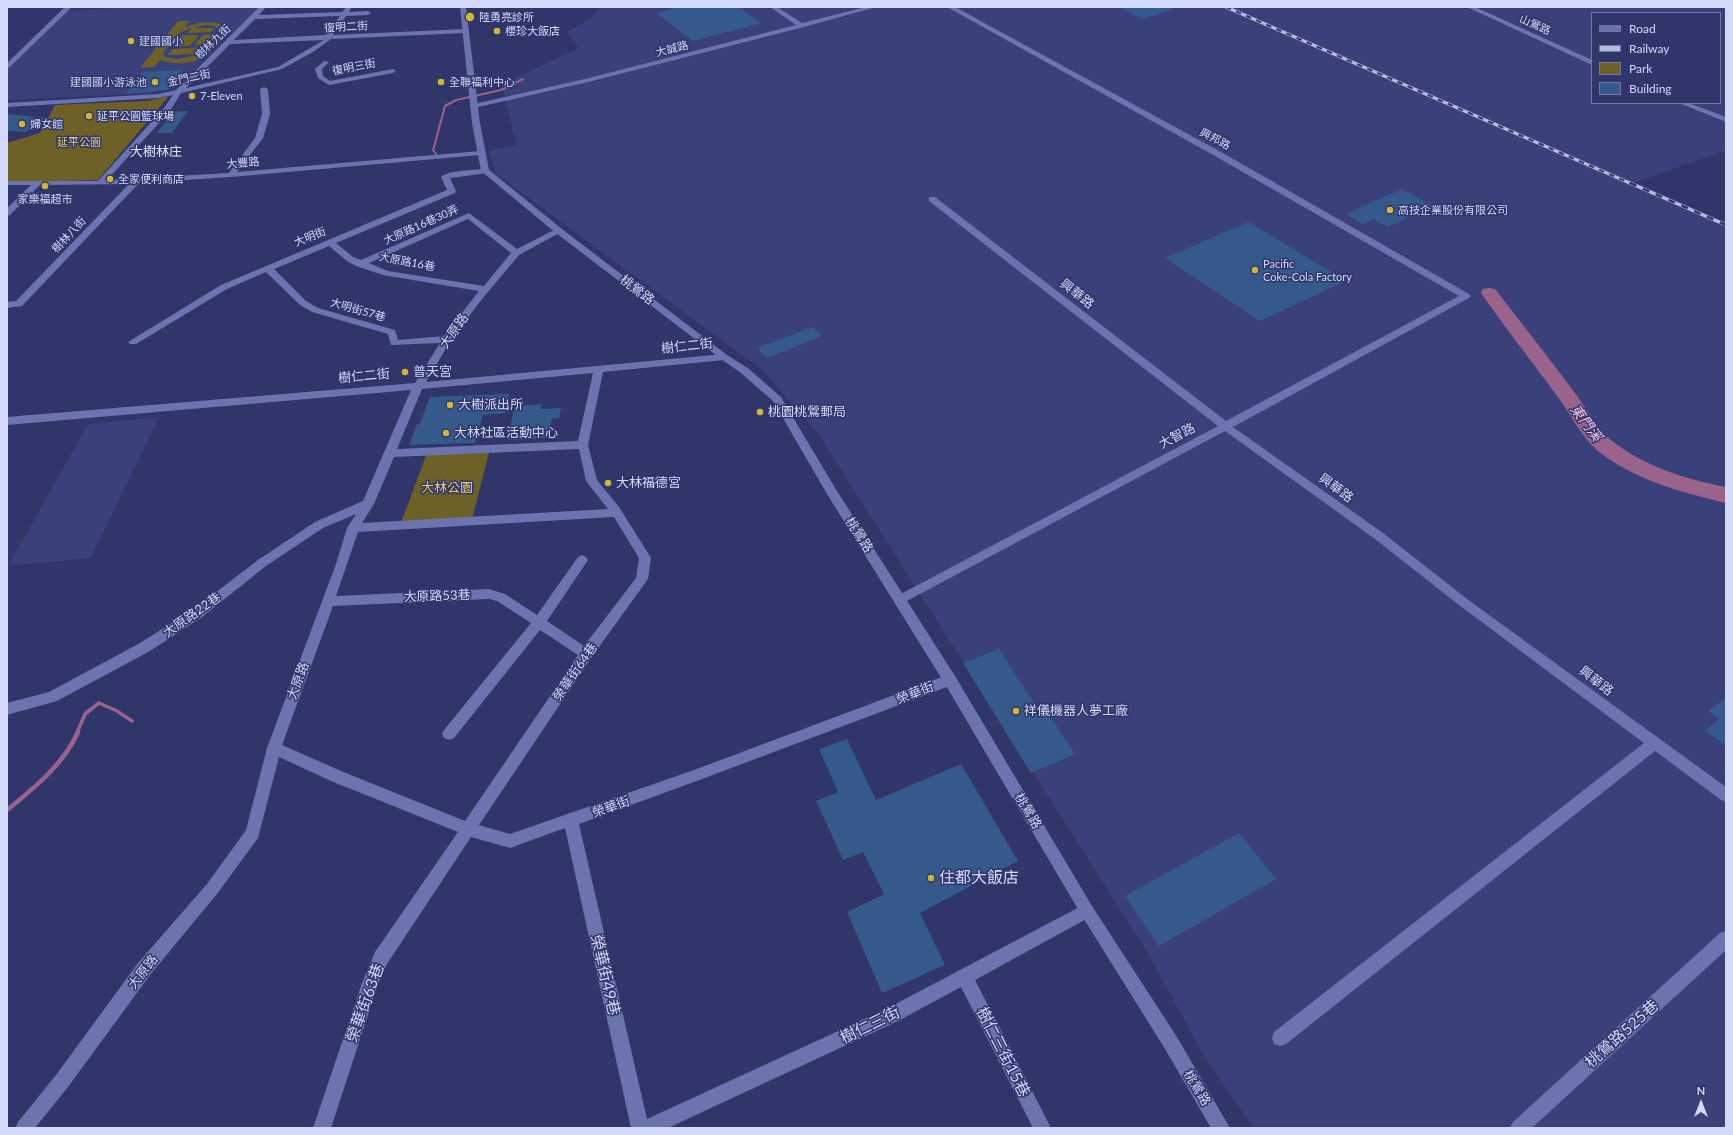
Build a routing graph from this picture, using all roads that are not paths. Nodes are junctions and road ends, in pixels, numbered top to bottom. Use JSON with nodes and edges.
{"nodes":[{"id":1,"x":69,"y":7,"type":"edge"},
{"id":2,"x":264,"y":7,"type":"edge"},
{"id":3,"x":463,"y":7,"type":"edge"},
{"id":4,"x":773,"y":7,"type":"edge"},
{"id":5,"x":873,"y":7,"type":"edge"},
{"id":6,"x":950,"y":7,"type":"edge"},
{"id":7,"x":1470,"y":7,"type":"edge"},
{"id":8,"x":346,"y":10,"type":"edge"},
{"id":9,"x":368,"y":13,"type":"dead end"},
{"id":10,"x":254,"y":17,"type":"junction"},
{"id":11,"x":802,"y":26,"type":"junction"},
{"id":12,"x":465,"y":31,"type":"junction"},
{"id":13,"x":329,"y":37,"type":"junction"},
{"id":14,"x":228,"y":42,"type":"junction"},
{"id":15,"x":298,"y":59,"type":"junction"},
{"id":16,"x":1591,"y":63,"type":"edge"},
{"id":17,"x":7,"y":67,"type":"edge"},
{"id":18,"x":393,"y":71,"type":"dead end"},
{"id":19,"x":264,"y":89,"type":"dead end"},
{"id":20,"x":179,"y":91,"type":"junction"},
{"id":21,"x":1686,"y":104,"type":"edge"},
{"id":22,"x":7,"y":105,"type":"edge"},
{"id":23,"x":474,"y":106,"type":"junction"},
{"id":24,"x":1726,"y":120,"type":"edge"},
{"id":25,"x":480,"y":153,"type":"junction"},
{"id":26,"x":485,"y":171,"type":"junction"},
{"id":27,"x":231,"y":175,"type":"junction"},
{"id":28,"x":136,"y":180,"type":"junction"},
{"id":29,"x":39,"y":182,"type":"junction"},
{"id":30,"x":7,"y":183,"type":"edge"},
{"id":31,"x":100,"y":183,"type":"junction"},
{"id":32,"x":932,"y":199,"type":"dead end"},
{"id":33,"x":7,"y":213,"type":"edge"},
{"id":34,"x":559,"y":231,"type":"junction"},
{"id":35,"x":330,"y":242,"type":"junction"},
{"id":36,"x":516,"y":253,"type":"junction"},
{"id":37,"x":359,"y":264,"type":"junction"},
{"id":38,"x":269,"y":270,"type":"junction"},
{"id":39,"x":486,"y":288,"type":"junction"},
{"id":40,"x":1466,"y":296,"type":"joint"},
{"id":41,"x":7,"y":304,"type":"edge"},
{"id":42,"x":447,"y":339,"type":"junction"},
{"id":43,"x":134,"y":342,"type":"dead end"},
{"id":44,"x":724,"y":357,"type":"junction"},
{"id":45,"x":599,"y":369,"type":"junction"},
{"id":46,"x":418,"y":386,"type":"junction"},
{"id":47,"x":7,"y":421,"type":"edge"},
{"id":48,"x":1225,"y":426,"type":"junction"},
{"id":49,"x":583,"y":445,"type":"junction"},
{"id":50,"x":389,"y":453,"type":"junction"},
{"id":51,"x":368,"y":504,"type":"junction"},
{"id":52,"x":617,"y":513,"type":"junction"},
{"id":53,"x":353,"y":528,"type":"junction"},
{"id":54,"x":582,"y":560,"type":"dead end"},
{"id":55,"x":901,"y":599,"type":"junction"},
{"id":56,"x":328,"y":601,"type":"junction"},
{"id":57,"x":539,"y":622,"type":"junction"},
{"id":58,"x":586,"y":654,"type":"junction"},
{"id":59,"x":950,"y":680,"type":"junction"},
{"id":60,"x":7,"y":708,"type":"edge"},
{"id":61,"x":449,"y":734,"type":"dead end"},
{"id":62,"x":1655,"y":743,"type":"junction"},
{"id":63,"x":274,"y":748,"type":"junction"},
{"id":64,"x":1726,"y":796,"type":"edge"},
{"id":65,"x":571,"y":821,"type":"junction"},
{"id":66,"x":468,"y":829,"type":"junction"},
{"id":67,"x":1087,"y":911,"type":"junction"},
{"id":68,"x":1726,"y":939,"type":"edge"},
{"id":69,"x":964,"y":976,"type":"junction"},
{"id":70,"x":1280,"y":1038,"type":"dead end"},
{"id":71,"x":24,"y":1128,"type":"edge"},
{"id":72,"x":322,"y":1128,"type":"edge"},
{"id":73,"x":640,"y":1128,"type":"edge"},
{"id":74,"x":648,"y":1128,"type":"edge"},
{"id":75,"x":1042,"y":1128,"type":"edge"},
{"id":76,"x":1221,"y":1128,"type":"edge"},
{"id":77,"x":1519,"y":1128,"type":"edge"}],
"edges":[{"from":1,"to":17,"type":"street"},
{"from":2,"to":10,"type":"street","name":"樹林九街"},
{"from":3,"to":12,"type":"street"},
{"from":4,"to":11,"type":"street"},
{"from":5,"to":11,"type":"street","name":"大誠路"},
{"from":6,"to":40,"type":"street","name":"興邦路"},
{"from":7,"to":16,"type":"street","name":"山鶯路"},
{"from":8,"to":9,"type":"street"},
{"from":8,"to":10,"type":"street"},
{"from":8,"to":13,"type":"street","name":"金門二街"},
{"from":10,"to":14,"type":"street","name":"樹林九街"},
{"from":11,"to":23,"type":"street","name":"大誠路"},
{"from":12,"to":13,"type":"street","name":"復明二街"},
{"from":12,"to":23,"type":"street"},
{"from":13,"to":14,"type":"street","name":"復明二街"},
{"from":13,"to":15,"type":"street","name":"金門二街"},
{"from":14,"to":20,"type":"street","name":"樹林九街"},
{"from":15,"to":18,"type":"street","name":"復明三街"},
{"from":15,"to":20,"type":"street","name":"金門二街"},
{"from":19,"to":27,"type":"street"},
{"from":20,"to":22,"type":"street","name":"金門二街"},
{"from":20,"to":31,"type":"street","name":"樹林九街"},
{"from":21,"to":24,"type":"street"},
{"from":23,"to":25,"type":"street"},
{"from":25,"to":26,"type":"street"},
{"from":25,"to":27,"type":"street","name":"大豐路"},
{"from":26,"to":34,"type":"street","name":"桃鶯路"},
{"from":26,"to":35,"type":"street","name":"大明街"},
{"from":27,"to":28,"type":"street","name":"大豐路"},
{"from":28,"to":31,"type":"street","name":"大豐路"},
{"from":28,"to":41,"type":"street","name":"樹林八街"},
{"from":29,"to":30,"type":"street","name":"大豐路"},
{"from":29,"to":31,"type":"street","name":"大豐路"},
{"from":29,"to":33,"type":"street"},
{"from":32,"to":48,"type":"street","name":"興華路"},
{"from":34,"to":36,"type":"street","name":"大原路"},
{"from":34,"to":44,"type":"street","name":"桃鶯路"},
{"from":35,"to":37,"type":"street","name":"大原路16巷"},
{"from":35,"to":38,"type":"street","name":"大明街"},
{"from":36,"to":37,"type":"street","name":"大原路16巷30弄"},
{"from":36,"to":39,"type":"street","name":"大原路"},
{"from":37,"to":39,"type":"street","name":"大原路16巷"},
{"from":38,"to":42,"type":"street","name":"大明街57巷"},
{"from":38,"to":43,"type":"street","name":"大明街"},
{"from":39,"to":42,"type":"street","name":"大原路"},
{"from":40,"to":48,"type":"street","name":"大智路"},
{"from":42,"to":46,"type":"street","name":"大原路"},
{"from":44,"to":45,"type":"street","name":"樹仁二街"},
{"from":44,"to":55,"type":"street","name":"桃鶯路"},
{"from":45,"to":46,"type":"street","name":"樹仁二街"},
{"from":45,"to":49,"type":"street","name":"榮華街64巷"},
{"from":46,"to":47,"type":"street","name":"樹仁二街"},
{"from":46,"to":50,"type":"street","name":"大原路"},
{"from":48,"to":55,"type":"street","name":"大智路"},
{"from":48,"to":62,"type":"street","name":"興華路"},
{"from":49,"to":50,"type":"street"},
{"from":49,"to":52,"type":"street","name":"榮華街64巷"},
{"from":50,"to":51,"type":"street","name":"大原路"},
{"from":51,"to":53,"type":"street","name":"大原路"},
{"from":51,"to":60,"type":"street","name":"大原路22巷"},
{"from":52,"to":53,"type":"street"},
{"from":52,"to":58,"type":"street","name":"榮華街64巷"},
{"from":53,"to":56,"type":"street","name":"大原路"},
{"from":54,"to":57,"type":"street"},
{"from":55,"to":59,"type":"street","name":"桃鶯路"},
{"from":56,"to":57,"type":"street","name":"大原路53巷"},
{"from":56,"to":63,"type":"street","name":"大原路"},
{"from":57,"to":58,"type":"street","name":"大原路53巷"},
{"from":57,"to":61,"type":"street"},
{"from":58,"to":66,"type":"street","name":"榮華街64巷"},
{"from":59,"to":65,"type":"street","name":"榮華街"},
{"from":59,"to":67,"type":"street","name":"桃鶯路"},
{"from":62,"to":64,"type":"street","name":"興華路"},
{"from":62,"to":70,"type":"street"},
{"from":63,"to":66,"type":"street","name":"榮華街"},
{"from":63,"to":71,"type":"street","name":"大原路"},
{"from":65,"to":66,"type":"street","name":"榮華街"},
{"from":65,"to":73,"type":"street","name":"榮華街49巷"},
{"from":66,"to":72,"type":"street","name":"榮華街63巷"},
{"from":67,"to":69,"type":"street","name":"樹仁三街"},
{"from":67,"to":76,"type":"street","name":"桃鶯路"},
{"from":68,"to":77,"type":"street","name":"桃鶯路525巷"},
{"from":69,"to":74,"type":"street","name":"樹仁三街"},
{"from":69,"to":75,"type":"street","name":"樹仁三街15巷"}]}
